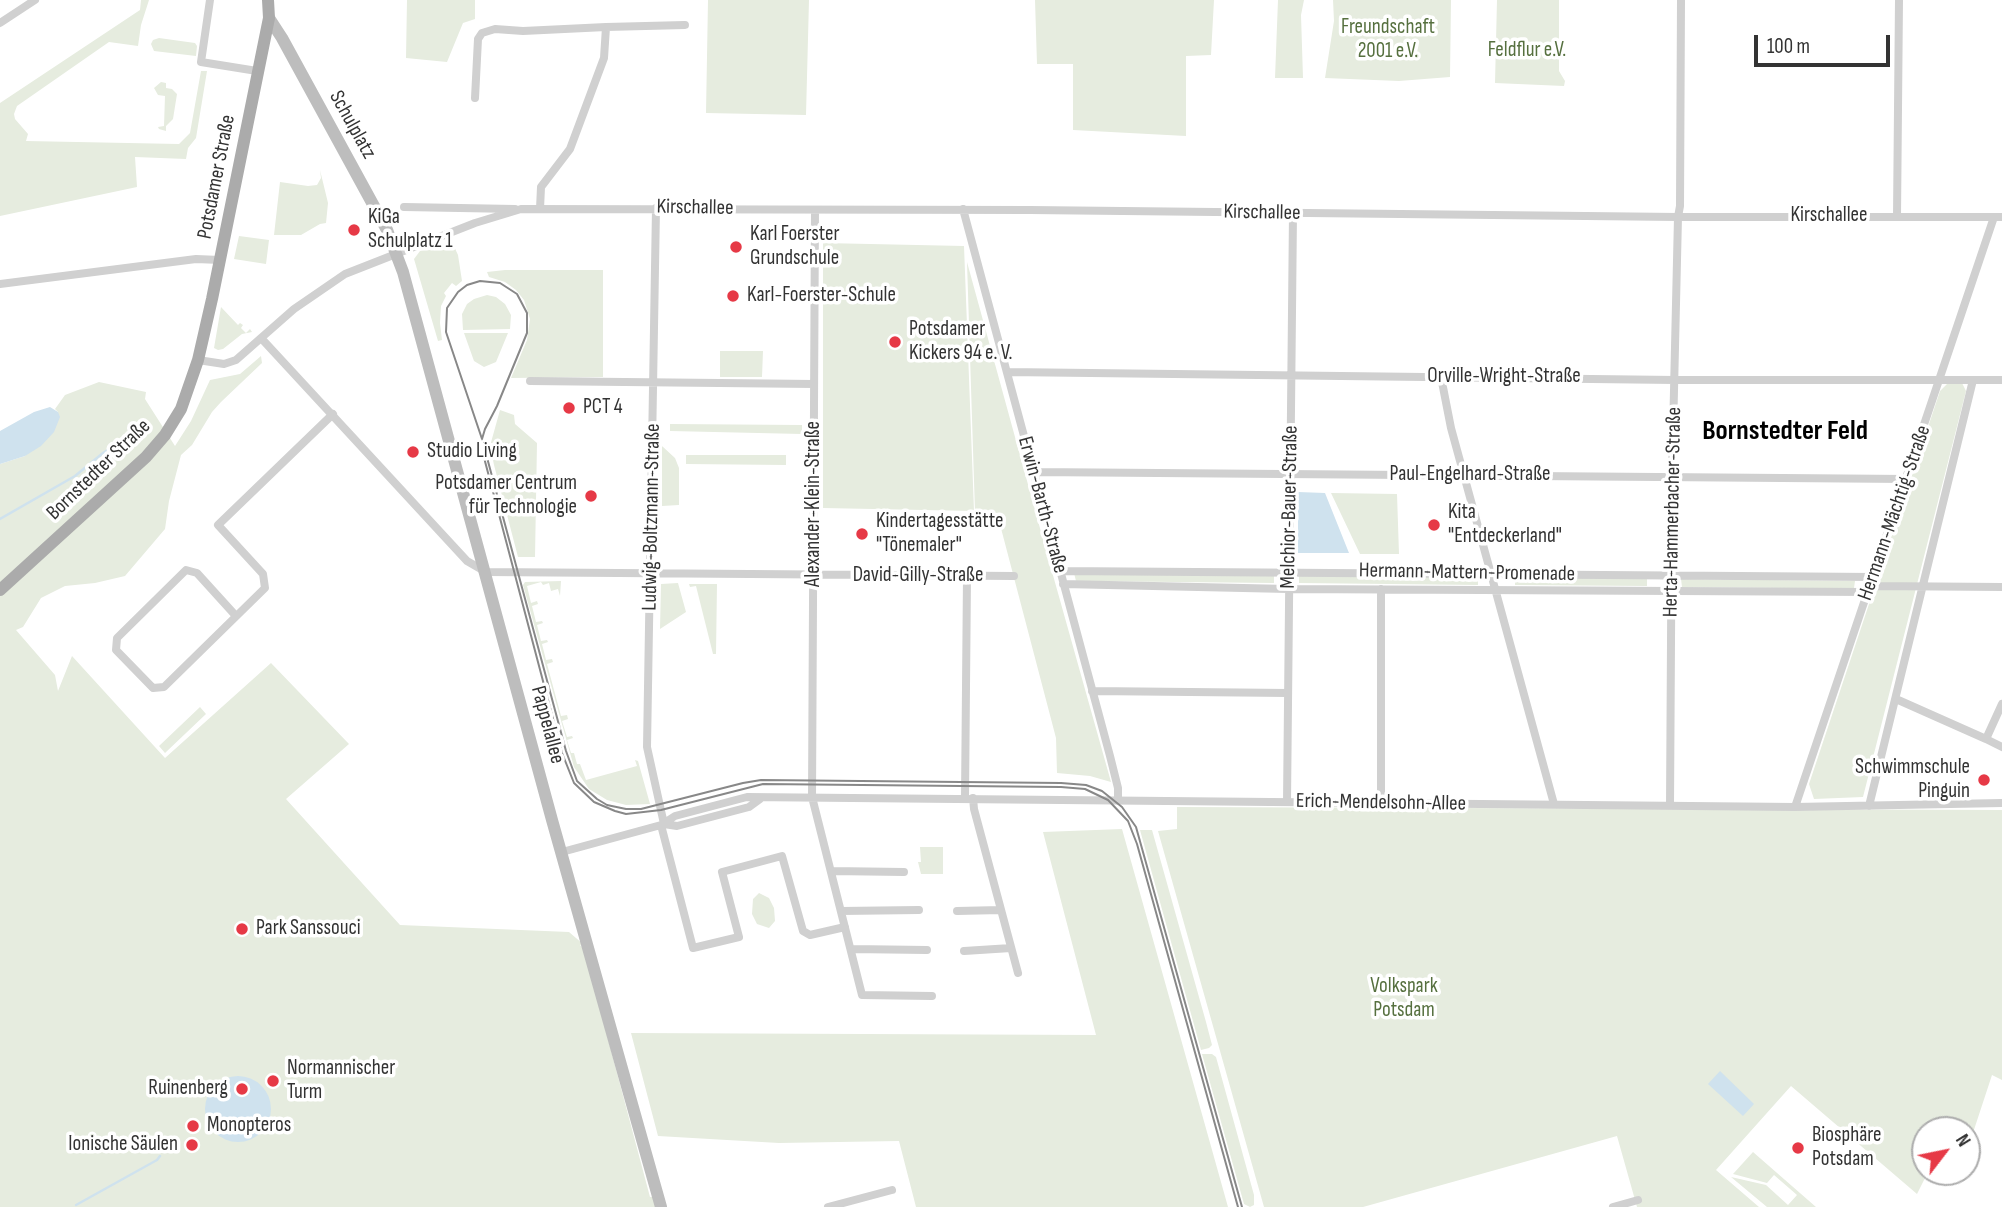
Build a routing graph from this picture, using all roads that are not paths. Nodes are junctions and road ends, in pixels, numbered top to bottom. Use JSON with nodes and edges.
{"nodes":[{"id":1,"x":36,"y":0,"type":"edge"},
{"id":2,"x":210,"y":0,"type":"edge"},
{"id":3,"x":268,"y":0,"type":"edge"},
{"id":4,"x":1681,"y":0,"type":"edge"},
{"id":5,"x":1899,"y":0,"type":"edge"},
{"id":6,"x":269,"y":19,"type":"junction"},
{"id":7,"x":0,"y":23,"type":"edge"},
{"id":8,"x":685,"y":24,"type":"dead end"},
{"id":9,"x":606,"y":27,"type":"junction"},
{"id":10,"x":257,"y":71,"type":"junction"},
{"id":11,"x":475,"y":99,"type":"dead end"},
{"id":12,"x":404,"y":206,"type":"dead end"},
{"id":13,"x":656,"y":208,"type":"junction"},
{"id":14,"x":521,"y":209,"type":"junction"},
{"id":15,"x":540,"y":209,"type":"junction"},
{"id":16,"x":963,"y":209,"type":"junction"},
{"id":17,"x":815,"y":210,"type":"junction"},
{"id":18,"x":1293,"y":213,"type":"junction"},
{"id":19,"x":1678,"y":217,"type":"junction"},
{"id":20,"x":1897,"y":217,"type":"junction"},
{"id":21,"x":1998,"y":217,"type":"edge"},
{"id":22,"x":397,"y":254,"type":"junction"},
{"id":23,"x":220,"y":260,"type":"junction"},
{"id":24,"x":0,"y":284,"type":"edge"},
{"id":25,"x":261,"y":338,"type":"junction"},
{"id":26,"x":198,"y":360,"type":"junction"},
{"id":27,"x":1007,"y":372,"type":"junction"},
{"id":28,"x":1291,"y":376,"type":"junction"},
{"id":29,"x":1441,"y":377,"type":"junction"},
{"id":30,"x":1675,"y":380,"type":"junction"},
{"id":31,"x":1939,"y":380,"type":"junction"},
{"id":32,"x":1973,"y":380,"type":"junction"},
{"id":33,"x":2002,"y":380,"type":"edge"},
{"id":34,"x":530,"y":381,"type":"dead end"},
{"id":35,"x":654,"y":382,"type":"junction"},
{"id":36,"x":814,"y":384,"type":"junction"},
{"id":37,"x":333,"y":414,"type":"junction"},
{"id":38,"x":1033,"y":472,"type":"junction"},
{"id":39,"x":1290,"y":474,"type":"junction"},
{"id":40,"x":1464,"y":475,"type":"junction"},
{"id":41,"x":1672,"y":477,"type":"junction"},
{"id":42,"x":1907,"y":479,"type":"junction"},
{"id":43,"x":1060,"y":571,"type":"junction"},
{"id":44,"x":1288,"y":571,"type":"junction"},
{"id":45,"x":486,"y":572,"type":"junction"},
{"id":46,"x":651,"y":573,"type":"junction"},
{"id":47,"x":1491,"y":573,"type":"junction"},
{"id":48,"x":813,"y":575,"type":"junction"},
{"id":49,"x":967,"y":576,"type":"junction"},
{"id":50,"x":1014,"y":576,"type":"dead end"},
{"id":51,"x":1673,"y":576,"type":"junction"},
{"id":52,"x":1063,"y":584,"type":"junction"},
{"id":53,"x":1871,"y":585,"type":"junction"},
{"id":54,"x":1923,"y":586,"type":"junction"},
{"id":55,"x":2002,"y":587,"type":"edge"},
{"id":56,"x":1288,"y":589,"type":"junction"},
{"id":57,"x":1381,"y":589,"type":"junction"},
{"id":58,"x":0,"y":590,"type":"edge"},
{"id":59,"x":1496,"y":590,"type":"junction"},
{"id":60,"x":1673,"y":591,"type":"junction"},
{"id":61,"x":236,"y":616,"type":"junction"},
{"id":62,"x":1092,"y":691,"type":"junction"},
{"id":63,"x":1288,"y":693,"type":"junction"},
{"id":64,"x":1896,"y":699,"type":"junction"},
{"id":65,"x":2002,"y":704,"type":"edge"},
{"id":66,"x":1986,"y":739,"type":"junction"},
{"id":67,"x":2002,"y":747,"type":"edge"},
{"id":68,"x":812,"y":797,"type":"junction"},
{"id":69,"x":969,"y":798,"type":"junction"},
{"id":70,"x":1118,"y":801,"type":"junction"},
{"id":71,"x":1287,"y":802,"type":"junction"},
{"id":72,"x":1381,"y":803,"type":"junction"},
{"id":73,"x":2002,"y":803,"type":"edge"},
{"id":74,"x":1554,"y":804,"type":"junction"},
{"id":75,"x":1670,"y":806,"type":"junction"},
{"id":76,"x":1869,"y":806,"type":"junction"},
{"id":77,"x":1795,"y":807,"type":"junction"},
{"id":78,"x":662,"y":824,"type":"junction"},
{"id":79,"x":562,"y":852,"type":"junction"},
{"id":80,"x":831,"y":871,"type":"junction"},
{"id":81,"x":904,"y":872,"type":"dead end"},
{"id":82,"x":919,"y":910,"type":"dead end"},
{"id":83,"x":841,"y":911,"type":"junction"},
{"id":84,"x":957,"y":911,"type":"dead end"},
{"id":85,"x":1001,"y":911,"type":"junction"},
{"id":86,"x":845,"y":927,"type":"junction"},
{"id":87,"x":1011,"y":948,"type":"junction"},
{"id":88,"x":850,"y":949,"type":"junction"},
{"id":89,"x":927,"y":950,"type":"dead end"},
{"id":90,"x":964,"y":951,"type":"dead end"},
{"id":91,"x":1018,"y":973,"type":"dead end"},
{"id":92,"x":932,"y":996,"type":"dead end"},
{"id":93,"x":892,"y":1190,"type":"dead end"},
{"id":94,"x":1638,"y":1200,"type":"dead end"},
{"id":95,"x":1627,"y":1205,"type":"edge"},
{"id":96,"x":661,"y":1207,"type":"edge"},
{"id":97,"x":828,"y":1207,"type":"edge"},
{"id":98,"x":1613,"y":1207,"type":"edge"}],
"edges":[{"from":1,"to":7,"type":"street"},
{"from":2,"to":10,"type":"street"},
{"from":3,"to":6,"type":"main road","name":"Potsdamer Straße"},
{"from":4,"to":19,"type":"street","name":"Herta-Hammerbacher-Straße"},
{"from":5,"to":20,"type":"street"},
{"from":6,"to":10,"type":"main road","name":"Potsdamer Straße"},
{"from":6,"to":22,"type":"street","name":"Schulplatz"},
{"from":8,"to":9,"type":"street"},
{"from":9,"to":11,"type":"street"},
{"from":9,"to":15,"type":"street"},
{"from":10,"to":23,"type":"main road","name":"Potsdamer Straße"},
{"from":12,"to":14,"type":"street","name":"Kirschallee"},
{"from":13,"to":15,"type":"street","name":"Kirschallee"},
{"from":13,"to":17,"type":"street","name":"Kirschallee"},
{"from":13,"to":35,"type":"street","name":"Ludwig-Boltzmann-Straße"},
{"from":14,"to":15,"type":"street","name":"Kirschallee"},
{"from":14,"to":22,"type":"street","name":"Kirschallee"},
{"from":16,"to":17,"type":"street","name":"Kirschallee"},
{"from":16,"to":18,"type":"street","name":"Kirschallee"},
{"from":16,"to":27,"type":"street","name":"Erwin-Barth-Straße"},
{"from":17,"to":36,"type":"street","name":"Alexander-Klein-Straße"},
{"from":18,"to":19,"type":"street","name":"Kirschallee"},
{"from":18,"to":28,"type":"street","name":"Melchior-Bauer-Straße"},
{"from":19,"to":20,"type":"street","name":"Kirschallee"},
{"from":19,"to":30,"type":"street","name":"Herta-Hammerbacher-Straße"},
{"from":20,"to":21,"type":"street","name":"Kirschallee"},
{"from":21,"to":31,"type":"street","name":"Hermann-Mächtig-Straße"},
{"from":22,"to":25,"type":"street","name":"Kirschallee"},
{"from":22,"to":45,"type":"street","name":"Pappelallee"},
{"from":23,"to":24,"type":"street"},
{"from":23,"to":26,"type":"main road","name":"Potsdamer Straße"},
{"from":25,"to":26,"type":"street","name":"Kirschallee"},
{"from":25,"to":37,"type":"street"},
{"from":26,"to":58,"type":"main road","name":"Bornstedter Straße"},
{"from":27,"to":28,"type":"street","name":"Orville-Wright-Straße"},
{"from":27,"to":38,"type":"street","name":"Erwin-Barth-Straße"},
{"from":28,"to":29,"type":"street","name":"Orville-Wright-Straße"},
{"from":28,"to":39,"type":"street","name":"Melchior-Bauer-Straße"},
{"from":29,"to":30,"type":"street","name":"Orville-Wright-Straße"},
{"from":29,"to":40,"type":"street"},
{"from":30,"to":31,"type":"street","name":"Orville-Wright-Straße"},
{"from":30,"to":41,"type":"street","name":"Herta-Hammerbacher-Straße"},
{"from":31,"to":32,"type":"street","name":"Orville-Wright-Straße"},
{"from":31,"to":42,"type":"street","name":"Hermann-Mächtig-Straße"},
{"from":32,"to":33,"type":"street","name":"Orville-Wright-Straße"},
{"from":32,"to":54,"type":"street"},
{"from":34,"to":35,"type":"street"},
{"from":35,"to":36,"type":"street"},
{"from":35,"to":46,"type":"street","name":"Ludwig-Boltzmann-Straße"},
{"from":36,"to":48,"type":"street","name":"Alexander-Klein-Straße"},
{"from":37,"to":45,"type":"street"},
{"from":37,"to":61,"type":"street"},
{"from":38,"to":39,"type":"street","name":"Paul-Engelhard-Straße"},
{"from":38,"to":43,"type":"street","name":"Erwin-Barth-Straße"},
{"from":39,"to":40,"type":"street","name":"Paul-Engelhard-Straße"},
{"from":39,"to":44,"type":"street","name":"Melchior-Bauer-Straße"},
{"from":40,"to":41,"type":"street","name":"Paul-Engelhard-Straße"},
{"from":40,"to":47,"type":"street"},
{"from":41,"to":42,"type":"street","name":"Paul-Engelhard-Straße"},
{"from":41,"to":51,"type":"street","name":"Herta-Hammerbacher-Straße"},
{"from":42,"to":53,"type":"street","name":"Hermann-Mächtig-Straße"},
{"from":43,"to":44,"type":"street","name":"Hermann-Mattern-Promenade"},
{"from":43,"to":52,"type":"street","name":"Erwin-Barth-Straße"},
{"from":44,"to":47,"type":"street","name":"Hermann-Mattern-Promenade"},
{"from":44,"to":56,"type":"street","name":"Melchior-Bauer-Straße"},
{"from":45,"to":46,"type":"street","name":"David-Gilly-Straße"},
{"from":45,"to":79,"type":"street","name":"Pappelallee"},
{"from":46,"to":48,"type":"street","name":"David-Gilly-Straße"},
{"from":46,"to":78,"type":"street","name":"Ludwig-Boltzmann-Straße"},
{"from":47,"to":51,"type":"street","name":"Hermann-Mattern-Promenade"},
{"from":47,"to":59,"type":"street"},
{"from":48,"to":49,"type":"street","name":"David-Gilly-Straße"},
{"from":48,"to":68,"type":"street","name":"Alexander-Klein-Straße"},
{"from":49,"to":50,"type":"street","name":"David-Gilly-Straße"},
{"from":49,"to":69,"type":"street"},
{"from":51,"to":53,"type":"street","name":"Hermann-Mattern-Promenade"},
{"from":51,"to":60,"type":"street","name":"Herta-Hammerbacher-Straße"},
{"from":52,"to":56,"type":"street","name":"Hermann-Mattern-Promenade"},
{"from":52,"to":62,"type":"street","name":"Erwin-Barth-Straße"},
{"from":53,"to":54,"type":"street","name":"Hermann-Mattern-Promenade"},
{"from":53,"to":60,"type":"street","name":"Hermann-Mattern-Promenade"},
{"from":53,"to":77,"type":"street","name":"Hermann-Mächtig-Straße"},
{"from":54,"to":55,"type":"street","name":"Hermann-Mattern-Promenade"},
{"from":54,"to":64,"type":"street"},
{"from":56,"to":57,"type":"street","name":"Hermann-Mattern-Promenade"},
{"from":56,"to":63,"type":"street","name":"Melchior-Bauer-Straße"},
{"from":57,"to":59,"type":"street","name":"Hermann-Mattern-Promenade"},
{"from":57,"to":72,"type":"street"},
{"from":59,"to":60,"type":"street","name":"Hermann-Mattern-Promenade"},
{"from":59,"to":74,"type":"street"},
{"from":60,"to":75,"type":"street","name":"Herta-Hammerbacher-Straße"},
{"from":61,"to":61,"type":"street"},
{"from":62,"to":63,"type":"street"},
{"from":62,"to":70,"type":"street","name":"Erwin-Barth-Straße"},
{"from":63,"to":71,"type":"street","name":"Melchior-Bauer-Straße"},
{"from":64,"to":66,"type":"street"},
{"from":64,"to":76,"type":"street"},
{"from":65,"to":66,"type":"street"},
{"from":66,"to":67,"type":"street"},
{"from":68,"to":69,"type":"street","name":"Erich-Mendelsohn-Allee"},
{"from":68,"to":78,"type":"street","name":"Erich-Mendelsohn-Allee"},
{"from":68,"to":80,"type":"street","name":"Alexander-Klein-Straße"},
{"from":69,"to":70,"type":"street","name":"Erich-Mendelsohn-Allee"},
{"from":69,"to":85,"type":"street"},
{"from":70,"to":71,"type":"street","name":"Erich-Mendelsohn-Allee"},
{"from":71,"to":72,"type":"street","name":"Erich-Mendelsohn-Allee"},
{"from":72,"to":74,"type":"street","name":"Erich-Mendelsohn-Allee"},
{"from":73,"to":76,"type":"street","name":"Erich-Mendelsohn-Allee"},
{"from":74,"to":75,"type":"street","name":"Erich-Mendelsohn-Allee"},
{"from":75,"to":77,"type":"street","name":"Erich-Mendelsohn-Allee"},
{"from":76,"to":77,"type":"street","name":"Erich-Mendelsohn-Allee"},
{"from":78,"to":79,"type":"street","name":"Erich-Mendelsohn-Allee"},
{"from":78,"to":86,"type":"street","name":"Ludwig-Boltzmann-Straße"},
{"from":79,"to":96,"type":"street","name":"Pappelallee"},
{"from":80,"to":81,"type":"street"},
{"from":80,"to":83,"type":"street","name":"Alexander-Klein-Straße"},
{"from":82,"to":83,"type":"street"},
{"from":83,"to":86,"type":"street","name":"Alexander-Klein-Straße"},
{"from":84,"to":85,"type":"street"},
{"from":85,"to":87,"type":"street"},
{"from":86,"to":88,"type":"street","name":"Alexander-Klein-Straße"},
{"from":87,"to":90,"type":"street"},
{"from":87,"to":91,"type":"street"},
{"from":88,"to":89,"type":"street"},
{"from":88,"to":92,"type":"street","name":"Alexander-Klein-Straße"},
{"from":93,"to":97,"type":"street"},
{"from":94,"to":95,"type":"street"},
{"from":95,"to":98,"type":"street"}]}
